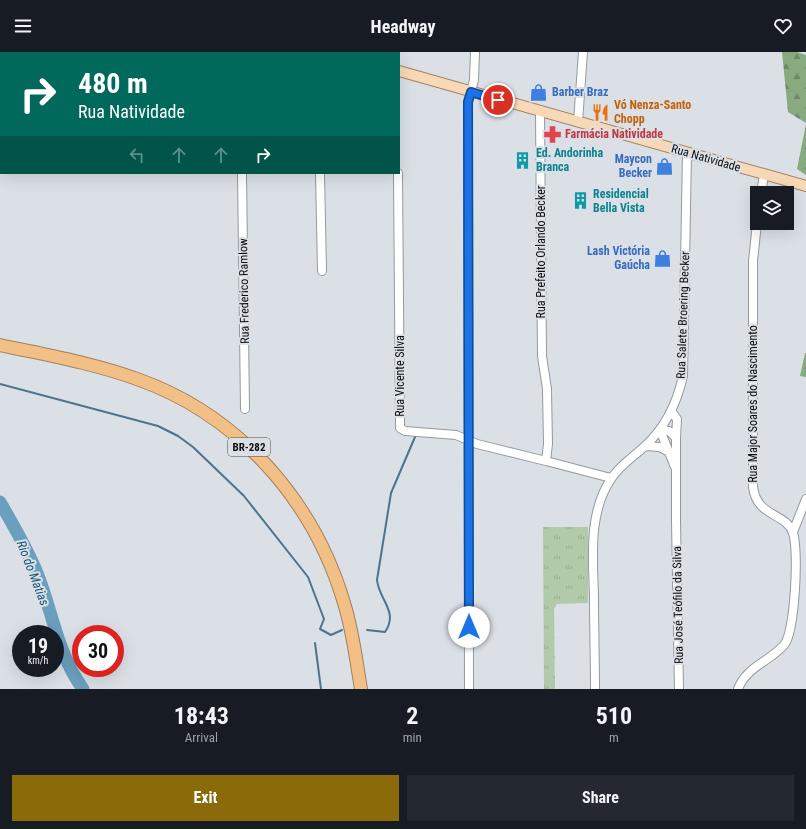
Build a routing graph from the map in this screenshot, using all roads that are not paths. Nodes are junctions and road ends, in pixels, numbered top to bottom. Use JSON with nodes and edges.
{"nodes":[{"id":1,"x":474,"y":52,"type":"edge"},
{"id":2,"x":582,"y":52,"type":"edge"},
{"id":3,"x":400,"y":71,"type":"edge"},
{"id":4,"x":471,"y":92,"type":"junction"},
{"id":5,"x":540,"y":111,"type":"junction"},
{"id":6,"x":578,"y":122,"type":"junction"},
{"id":7,"x":687,"y":152,"type":"junction"},
{"id":8,"x":242,"y":174,"type":"edge"},
{"id":9,"x":320,"y":174,"type":"edge"},
{"id":10,"x":398,"y":174,"type":"edge"},
{"id":11,"x":764,"y":175,"type":"junction"},
{"id":12,"x":762,"y":186,"type":"edge"},
{"id":13,"x":806,"y":186,"type":"edge"},
{"id":14,"x":756,"y":230,"type":"edge"},
{"id":15,"x":322,"y":271,"type":"dead end"},
{"id":16,"x":0,"y":344,"type":"edge"},
{"id":17,"x":245,"y":409,"type":"dead end"},
{"id":18,"x":671,"y":410,"type":"junction"},
{"id":19,"x":660,"y":430,"type":"junction"},
{"id":20,"x":676,"y":438,"type":"junction"},
{"id":21,"x":468,"y":440,"type":"junction"},
{"id":22,"x":646,"y":446,"type":"junction"},
{"id":23,"x":671,"y":453,"type":"junction"},
{"id":24,"x":546,"y":461,"type":"junction"},
{"id":25,"x":676,"y":467,"type":"junction"},
{"id":26,"x":611,"y":478,"type":"junction"},
{"id":27,"x":806,"y":499,"type":"edge"},
{"id":28,"x":793,"y":532,"type":"junction"},
{"id":29,"x":360,"y":689,"type":"edge"},
{"id":30,"x":469,"y":689,"type":"edge"},
{"id":31,"x":595,"y":689,"type":"edge"},
{"id":32,"x":680,"y":689,"type":"edge"},
{"id":33,"x":738,"y":689,"type":"edge"}],
"edges":[{"from":1,"to":4,"type":"street"},
{"from":2,"to":6,"type":"street"},
{"from":3,"to":4,"type":"main road","name":"Rua Natividade"},
{"from":4,"to":5,"type":"main road","name":"Rua Natividade"},
{"from":4,"to":21,"type":"street"},
{"from":5,"to":6,"type":"main road","name":"Rua Natividade"},
{"from":5,"to":24,"type":"street","name":"Rua Prefeito Orlando Becker"},
{"from":6,"to":7,"type":"main road","name":"Rua Natividade"},
{"from":7,"to":11,"type":"main road","name":"Rua Natividade"},
{"from":7,"to":18,"type":"street","name":"Rua Salete Broering Becker"},
{"from":8,"to":17,"type":"street","name":"Rua Frederico Ramlow"},
{"from":9,"to":15,"type":"street"},
{"from":10,"to":21,"type":"street","name":"Rua Vicente Silva"},
{"from":11,"to":12,"type":"street"},
{"from":11,"to":13,"type":"main road","name":"Rua Natividade"},
{"from":14,"to":28,"type":"street","name":"Rua Major Soares do Nascimento"},
{"from":16,"to":29,"type":"highway","number":"BR-282"},
{"from":18,"to":19,"type":"street","name":"Rua Salete Broering Becker"},
{"from":18,"to":20,"type":"street","name":"Rua José Teófilo da Silva"},
{"from":19,"to":20,"type":"street"},
{"from":19,"to":22,"type":"street","name":"Rua Salete Broering Becker"},
{"from":19,"to":23,"type":"street"},
{"from":20,"to":25,"type":"street","name":"Rua José Teófilo da Silva"},
{"from":21,"to":24,"type":"street","name":"Rua Vicente Silva"},
{"from":21,"to":30,"type":"street"},
{"from":22,"to":23,"type":"street"},
{"from":22,"to":26,"type":"street","name":"Rua Salete Broering Becker"},
{"from":23,"to":25,"type":"street"},
{"from":24,"to":26,"type":"street","name":"Rua Vicente Silva"},
{"from":25,"to":32,"type":"street","name":"Rua José Teófilo da Silva"},
{"from":26,"to":31,"type":"street","name":"Rua Salete Broering Becker"},
{"from":27,"to":28,"type":"street"},
{"from":28,"to":33,"type":"street"}]}
